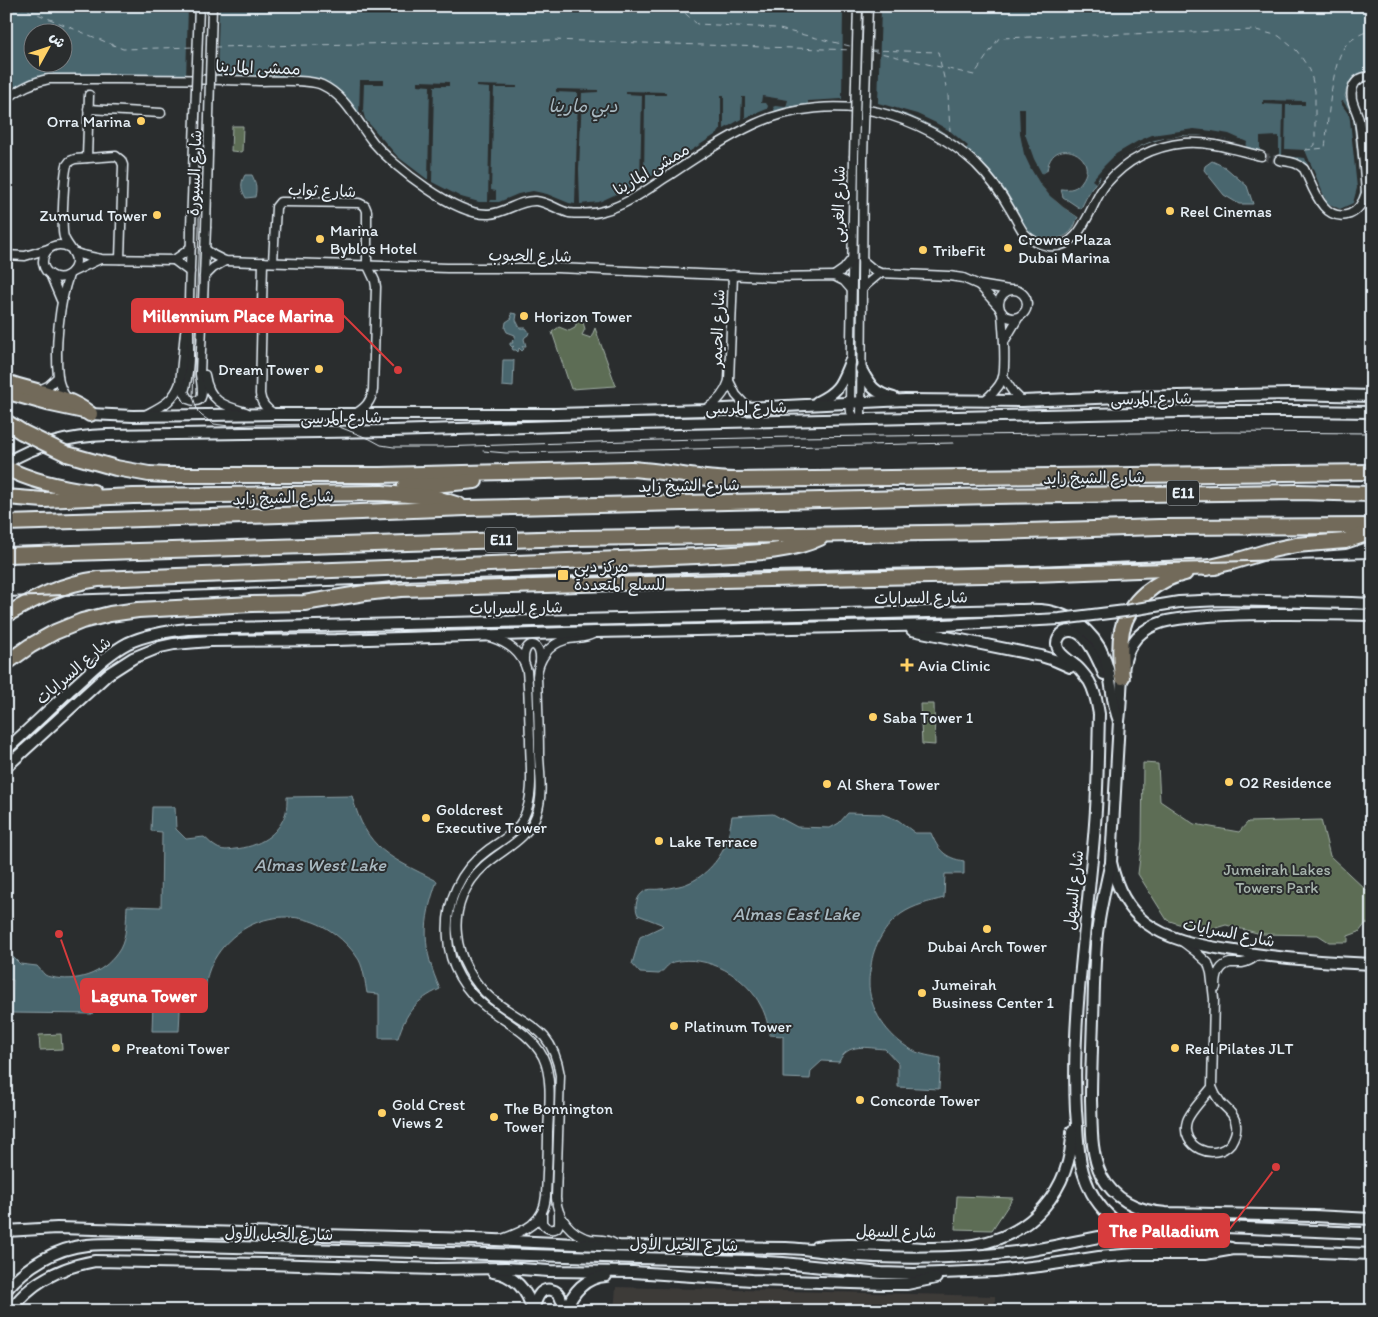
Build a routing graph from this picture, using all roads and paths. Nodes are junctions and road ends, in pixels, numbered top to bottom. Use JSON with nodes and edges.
{"nodes":[{"id":1,"x":199,"y":6,"type":"edge"},
{"id":2,"x":212,"y":6,"type":"edge"},
{"id":3,"x":858,"y":6,"type":"edge"},
{"id":4,"x":868,"y":6,"type":"edge"},
{"id":5,"x":1372,"y":76,"type":"edge"},
{"id":6,"x":89,"y":95,"type":"dead end"},
{"id":7,"x":6,"y":99,"type":"edge"},
{"id":8,"x":88,"y":109,"type":"junction"},
{"id":9,"x":162,"y":113,"type":"dead end"},
{"id":10,"x":1260,"y":156,"type":"tunnel mouth"},
{"id":11,"x":87,"y":158,"type":"junction"},
{"id":12,"x":1279,"y":160,"type":"tunnel mouth"},
{"id":13,"x":62,"y":230,"type":"junction"},
{"id":14,"x":51,"y":247,"type":"junction"},
{"id":15,"x":191,"y":247,"type":"junction"},
{"id":16,"x":205,"y":249,"type":"junction"},
{"id":17,"x":72,"y":250,"type":"junction"},
{"id":18,"x":6,"y":255,"type":"edge"},
{"id":19,"x":25,"y":256,"type":"junction"},
{"id":20,"x":101,"y":259,"type":"junction"},
{"id":21,"x":120,"y":259,"type":"junction"},
{"id":22,"x":852,"y":259,"type":"junction"},
{"id":23,"x":174,"y":260,"type":"junction"},
{"id":24,"x":862,"y":260,"type":"junction"},
{"id":25,"x":225,"y":261,"type":"junction"},
{"id":26,"x":263,"y":262,"type":"junction"},
{"id":27,"x":273,"y":262,"type":"junction"},
{"id":28,"x":367,"y":264,"type":"junction"},
{"id":29,"x":44,"y":266,"type":"junction"},
{"id":30,"x":190,"y":272,"type":"junction"},
{"id":31,"x":70,"y":273,"type":"junction"},
{"id":32,"x":880,"y":273,"type":"junction"},
{"id":33,"x":50,"y":274,"type":"junction"},
{"id":34,"x":733,"y":275,"type":"junction"},
{"id":35,"x":834,"y":276,"type":"junction"},
{"id":36,"x":204,"y":278,"type":"junction"},
{"id":37,"x":978,"y":285,"type":"junction"},
{"id":38,"x":851,"y":289,"type":"junction"},
{"id":39,"x":862,"y":290,"type":"junction"},
{"id":40,"x":1009,"y":290,"type":"junction"},
{"id":41,"x":62,"y":301,"type":"junction"},
{"id":42,"x":189,"y":310,"type":"junction"},
{"id":43,"x":1001,"y":310,"type":"junction"},
{"id":44,"x":1018,"y":318,"type":"junction"},
{"id":45,"x":202,"y":341,"type":"junction"},
{"id":46,"x":1004,"y":342,"type":"junction"},
{"id":47,"x":850,"y":362,"type":"junction"},
{"id":48,"x":861,"y":369,"type":"junction"},
{"id":49,"x":58,"y":377,"type":"junction"},
{"id":50,"x":1003,"y":377,"type":"junction"},
{"id":51,"x":729,"y":381,"type":"junction"},
{"id":52,"x":6,"y":382,"type":"edge"},
{"id":53,"x":36,"y":391,"type":"junction"},
{"id":54,"x":6,"y":393,"type":"edge"},
{"id":55,"x":1372,"y":396,"type":"edge"},
{"id":56,"x":69,"y":400,"type":"junction"},
{"id":57,"x":905,"y":400,"type":"junction"},
{"id":58,"x":984,"y":401,"type":"junction"},
{"id":59,"x":1022,"y":401,"type":"junction"},
{"id":60,"x":855,"y":402,"type":"junction"},
{"id":61,"x":812,"y":404,"type":"junction"},
{"id":62,"x":747,"y":407,"type":"junction"},
{"id":63,"x":705,"y":410,"type":"junction"},
{"id":64,"x":1372,"y":412,"type":"edge"},
{"id":65,"x":90,"y":414,"type":"junction"},
{"id":66,"x":276,"y":414,"type":"junction"},
{"id":67,"x":356,"y":414,"type":"junction"},
{"id":68,"x":258,"y":415,"type":"junction"},
{"id":69,"x":143,"y":416,"type":"junction"},
{"id":70,"x":858,"y":420,"type":"junction"},
{"id":71,"x":6,"y":422,"type":"edge"},
{"id":72,"x":6,"y":463,"type":"edge"},
{"id":73,"x":6,"y":468,"type":"edge"},
{"id":74,"x":520,"y":472,"type":"junction"},
{"id":75,"x":1372,"y":472,"type":"edge"},
{"id":76,"x":310,"y":494,"type":"junction"},
{"id":77,"x":1372,"y":494,"type":"edge"},
{"id":78,"x":133,"y":496,"type":"junction"},
{"id":79,"x":6,"y":497,"type":"edge"},
{"id":80,"x":467,"y":508,"type":"junction"},
{"id":81,"x":6,"y":523,"type":"edge"},
{"id":82,"x":1372,"y":526,"type":"edge"},
{"id":83,"x":1372,"y":532,"type":"edge"},
{"id":84,"x":825,"y":535,"type":"junction"},
{"id":85,"x":6,"y":555,"type":"edge"},
{"id":86,"x":1216,"y":567,"type":"junction"},
{"id":87,"x":1372,"y":604,"type":"edge"},
{"id":88,"x":22,"y":607,"type":"junction"},
{"id":89,"x":6,"y":615,"type":"edge"},
{"id":90,"x":1372,"y":615,"type":"edge"},
{"id":91,"x":640,"y":619,"type":"junction"},
{"id":92,"x":6,"y":621,"type":"edge"},
{"id":93,"x":891,"y":626,"type":"junction"},
{"id":94,"x":237,"y":628,"type":"junction"},
{"id":95,"x":596,"y":632,"type":"junction"},
{"id":96,"x":640,"y":632,"type":"junction"},
{"id":97,"x":486,"y":635,"type":"junction"},
{"id":98,"x":237,"y":641,"type":"junction"},
{"id":99,"x":524,"y":661,"type":"junction"},
{"id":100,"x":540,"y":662,"type":"junction"},
{"id":101,"x":6,"y":664,"type":"edge"},
{"id":102,"x":1122,"y":677,"type":"junction"},
{"id":103,"x":1089,"y":682,"type":"junction"},
{"id":104,"x":1111,"y":690,"type":"junction"},
{"id":105,"x":1119,"y":721,"type":"junction"},
{"id":106,"x":6,"y":750,"type":"edge"},
{"id":107,"x":6,"y":767,"type":"edge"},
{"id":108,"x":1110,"y":862,"type":"junction"},
{"id":109,"x":1177,"y":939,"type":"junction"},
{"id":110,"x":1258,"y":955,"type":"junction"},
{"id":111,"x":1372,"y":964,"type":"edge"},
{"id":112,"x":1214,"y":999,"type":"junction"},
{"id":113,"x":1212,"y":1087,"type":"junction"},
{"id":114,"x":1076,"y":1102,"type":"junction"},
{"id":115,"x":542,"y":1213,"type":"junction"},
{"id":116,"x":559,"y":1214,"type":"junction"},
{"id":117,"x":1372,"y":1220,"type":"edge"},
{"id":118,"x":6,"y":1230,"type":"edge"},
{"id":119,"x":1367,"y":1233,"type":"edge"},
{"id":120,"x":497,"y":1241,"type":"junction"},
{"id":121,"x":619,"y":1246,"type":"junction"},
{"id":122,"x":804,"y":1248,"type":"junction"},
{"id":123,"x":1234,"y":1249,"type":"junction"},
{"id":124,"x":1372,"y":1254,"type":"edge"},
{"id":125,"x":462,"y":1268,"type":"junction"},
{"id":126,"x":633,"y":1272,"type":"junction"},
{"id":127,"x":951,"y":1273,"type":"junction"},
{"id":128,"x":6,"y":1290,"type":"edge"},
{"id":129,"x":10,"y":1311,"type":"edge"},
{"id":130,"x":532,"y":1311,"type":"edge"},
{"id":131,"x":564,"y":1311,"type":"edge"}],
"edges":[{"from":1,"to":15,"type":"street","name":"شارع السيورة","bridge":true},
{"from":2,"to":16,"type":"street","name":"شارع السيورة","bridge":true},
{"from":3,"to":22,"type":"street","name":"شارع الغربى","bridge":true},
{"from":4,"to":24,"type":"street","name":"شارع الغربى","bridge":true},
{"from":5,"to":12,"type":"street"},
{"from":6,"to":8,"type":"street"},
{"from":7,"to":10,"type":"street","name":"ممشى المارينا"},
{"from":8,"to":9,"type":"street"},
{"from":8,"to":11,"type":"street"},
{"from":11,"to":13,"type":"street"},
{"from":11,"to":21,"type":"street"},
{"from":13,"to":14,"type":"street"},
{"from":13,"to":17,"type":"street"},
{"from":14,"to":17,"type":"street"},
{"from":14,"to":19,"type":"street"},
{"from":14,"to":29,"type":"street"},
{"from":15,"to":23,"type":"street"},
{"from":15,"to":30,"type":"street","name":"شارع السيورة"},
{"from":16,"to":25,"type":"street","name":"شارع الحبوب"},
{"from":16,"to":36,"type":"street","name":"شارع السيورة"},
{"from":17,"to":20,"type":"street"},
{"from":17,"to":31,"type":"street"},
{"from":18,"to":19,"type":"street"},
{"from":19,"to":29,"type":"street"},
{"from":20,"to":21,"type":"street"},
{"from":20,"to":31,"type":"street"},
{"from":21,"to":23,"type":"street"},
{"from":22,"to":35,"type":"street"},
{"from":22,"to":38,"type":"street","name":"شارع الغربى"},
{"from":23,"to":30,"type":"street"},
{"from":24,"to":32,"type":"street"},
{"from":24,"to":39,"type":"street","name":"شارع الغربى"},
{"from":25,"to":26,"type":"street","name":"شارع الحبوب"},
{"from":25,"to":36,"type":"street"},
{"from":26,"to":27,"type":"street","name":"شارع الحبوب"},
{"from":26,"to":66,"type":"street"},
{"from":27,"to":28,"type":"street","name":"شارع الحبوب"},
{"from":27,"to":28,"type":"street","name":"شارع ثواب"},
{"from":28,"to":34,"type":"street","name":"شارع الحبوب"},
{"from":28,"to":67,"type":"street"},
{"from":29,"to":33,"type":"street"},
{"from":30,"to":42,"type":"street","name":"شارع السيورة"},
{"from":31,"to":33,"type":"street"},
{"from":31,"to":41,"type":"street"},
{"from":32,"to":37,"type":"street"},
{"from":32,"to":39,"type":"street"},
{"from":33,"to":41,"type":"street"},
{"from":34,"to":35,"type":"street","name":"شارع الحبوب"},
{"from":34,"to":51,"type":"street","name":"شارع الحيمر"},
{"from":35,"to":38,"type":"street"},
{"from":36,"to":45,"type":"street","name":"شارع السيورة"},
{"from":37,"to":40,"type":"street"},
{"from":37,"to":43,"type":"street"},
{"from":38,"to":47,"type":"street","name":"شارع الغربى"},
{"from":39,"to":48,"type":"street","name":"شارع الغربى"},
{"from":40,"to":43,"type":"street"},
{"from":40,"to":44,"type":"street"},
{"from":41,"to":49,"type":"street"},
{"from":42,"to":45,"type":"street","name":"شارع السيورة"},
{"from":42,"to":69,"type":"street","name":"شارع السيورة"},
{"from":43,"to":44,"type":"street"},
{"from":43,"to":46,"type":"street"},
{"from":44,"to":46,"type":"street"},
{"from":45,"to":68,"type":"street","name":"شارع السيورة"},
{"from":46,"to":50,"type":"street"},
{"from":47,"to":60,"type":"street","name":"شارع الغربى"},
{"from":47,"to":61,"type":"main road"},
{"from":48,"to":57,"type":"main road"},
{"from":48,"to":60,"type":"street","name":"شارع الغربى"},
{"from":49,"to":53,"type":"street"},
{"from":49,"to":56,"type":"street"},
{"from":50,"to":58,"type":"street"},
{"from":50,"to":59,"type":"street"},
{"from":51,"to":62,"type":"street","name":"شارع الحيمر"},
{"from":51,"to":63,"type":"street","name":"شارع الحيمر"},
{"from":52,"to":53,"type":"highway"},
{"from":53,"to":56,"type":"highway"},
{"from":54,"to":65,"type":"main road"},
{"from":55,"to":59,"type":"main road","name":"شارع المرسى"},
{"from":56,"to":65,"type":"highway"},
{"from":57,"to":58,"type":"main road","name":"شارع المرسى"},
{"from":57,"to":60,"type":"main road","name":"شارع المرسى"},
{"from":58,"to":59,"type":"main road","name":"شارع المرسى"},
{"from":60,"to":61,"type":"main road","name":"شارع المرسى"},
{"from":60,"to":70,"type":"street","name":"شارع الغربى"},
{"from":61,"to":62,"type":"main road","name":"شارع المرسى"},
{"from":62,"to":63,"type":"main road","name":"شارع المرسى"},
{"from":63,"to":67,"type":"main road","name":"شارع المرسى"},
{"from":64,"to":70,"type":"main road","name":"شارع المرسى"},
{"from":65,"to":69,"type":"main road","name":"شارع المرسى"},
{"from":66,"to":67,"type":"main road","name":"شارع المرسى"},
{"from":66,"to":68,"type":"main road","name":"شارع المرسى"},
{"from":68,"to":69,"type":"main road","name":"شارع المرسى"},
{"from":70,"to":72,"type":"main road","name":"شارع المرسى"},
{"from":71,"to":74,"type":"highway","bridge":true},
{"from":73,"to":78,"type":"highway"},
{"from":74,"to":75,"type":"highway"},
{"from":74,"to":76,"type":"highway"},
{"from":76,"to":78,"type":"highway"},
{"from":76,"to":80,"type":"highway"},
{"from":77,"to":80,"type":"highway","name":"شارع الشيخ زايد","number":"E11"},
{"from":78,"to":79,"type":"highway"},
{"from":80,"to":81,"type":"highway","name":"شارع الشيخ زايد","number":"E11"},
{"from":82,"to":84,"type":"highway","number":"E11"},
{"from":83,"to":86,"type":"highway"},
{"from":84,"to":85,"type":"highway","number":"E11"},
{"from":84,"to":88,"type":"highway"},
{"from":86,"to":101,"type":"highway"},
{"from":86,"to":102,"type":"highway"},
{"from":87,"to":93,"type":"main road","name":"شارع السرايات","bridge":true},
{"from":88,"to":89,"type":"highway"},
{"from":88,"to":92,"type":"highway"},
{"from":90,"to":102,"type":"main road","name":"شارع السرايات"},
{"from":91,"to":94,"type":"main road","name":"شارع السرايات"},
{"from":91,"to":96,"type":"main road"},
{"from":91,"to":104,"type":"main road","name":"شارع السرايات"},
{"from":93,"to":96,"type":"main road","name":"شارع السرايات"},
{"from":93,"to":103,"type":"main road","name":"شارع السرايات"},
{"from":94,"to":98,"type":"main road"},
{"from":94,"to":106,"type":"main road","name":"شارع السرايات"},
{"from":95,"to":96,"type":"main road","name":"شارع السرايات"},
{"from":95,"to":97,"type":"main road","name":"شارع السرايات"},
{"from":95,"to":100,"type":"street"},
{"from":97,"to":98,"type":"main road","name":"شارع السرايات"},
{"from":97,"to":99,"type":"street"},
{"from":98,"to":107,"type":"main road","name":"شارع السرايات"},
{"from":99,"to":100,"type":"street"},
{"from":99,"to":115,"type":"street"},
{"from":100,"to":116,"type":"street"},
{"from":102,"to":105,"type":"main road","name":"شارع السرايات"},
{"from":103,"to":104,"type":"main road"},
{"from":103,"to":114,"type":"main road","name":"شارع السهل"},
{"from":104,"to":105,"type":"main road","name":"شارع السرايات"},
{"from":105,"to":108,"type":"main road","name":"شارع السرايات"},
{"from":108,"to":109,"type":"main road","name":"شارع السرايات"},
{"from":108,"to":117,"type":"main road"},
{"from":109,"to":110,"type":"main road","name":"شارع السرايات"},
{"from":109,"to":112,"type":"street"},
{"from":110,"to":111,"type":"main road","name":"شارع السرايات"},
{"from":110,"to":112,"type":"street"},
{"from":112,"to":113,"type":"street"},
{"from":113,"to":113,"type":"street"},
{"from":114,"to":122,"type":"main road","name":"شارع السهل"},
{"from":114,"to":123,"type":"main road","name":"شارع السهل"},
{"from":115,"to":116,"type":"street"},
{"from":115,"to":120,"type":"street"},
{"from":116,"to":121,"type":"street"},
{"from":118,"to":120,"type":"main road","name":"شارع الخيل الأول"},
{"from":119,"to":122,"type":"main road","name":"شارع الخيل الأول","bridge":true},
{"from":120,"to":121,"type":"main road","name":"شارع الخيل الأول"},
{"from":121,"to":122,"type":"main road","name":"شارع الخيل الأول"},
{"from":123,"to":124,"type":"main road","name":"شارع الخيل الأول"},
{"from":123,"to":127,"type":"main road","name":"شارع الخيل الأول"},
{"from":125,"to":126,"type":"main road"},
{"from":125,"to":129,"type":"main road"},
{"from":125,"to":130,"type":"main road"},
{"from":126,"to":127,"type":"main road"},
{"from":126,"to":131,"type":"main road"},
{"from":127,"to":128,"type":"main road","name":"شارع الخيل الأول"},
{"from":130,"to":131,"type":"main road"}]}
